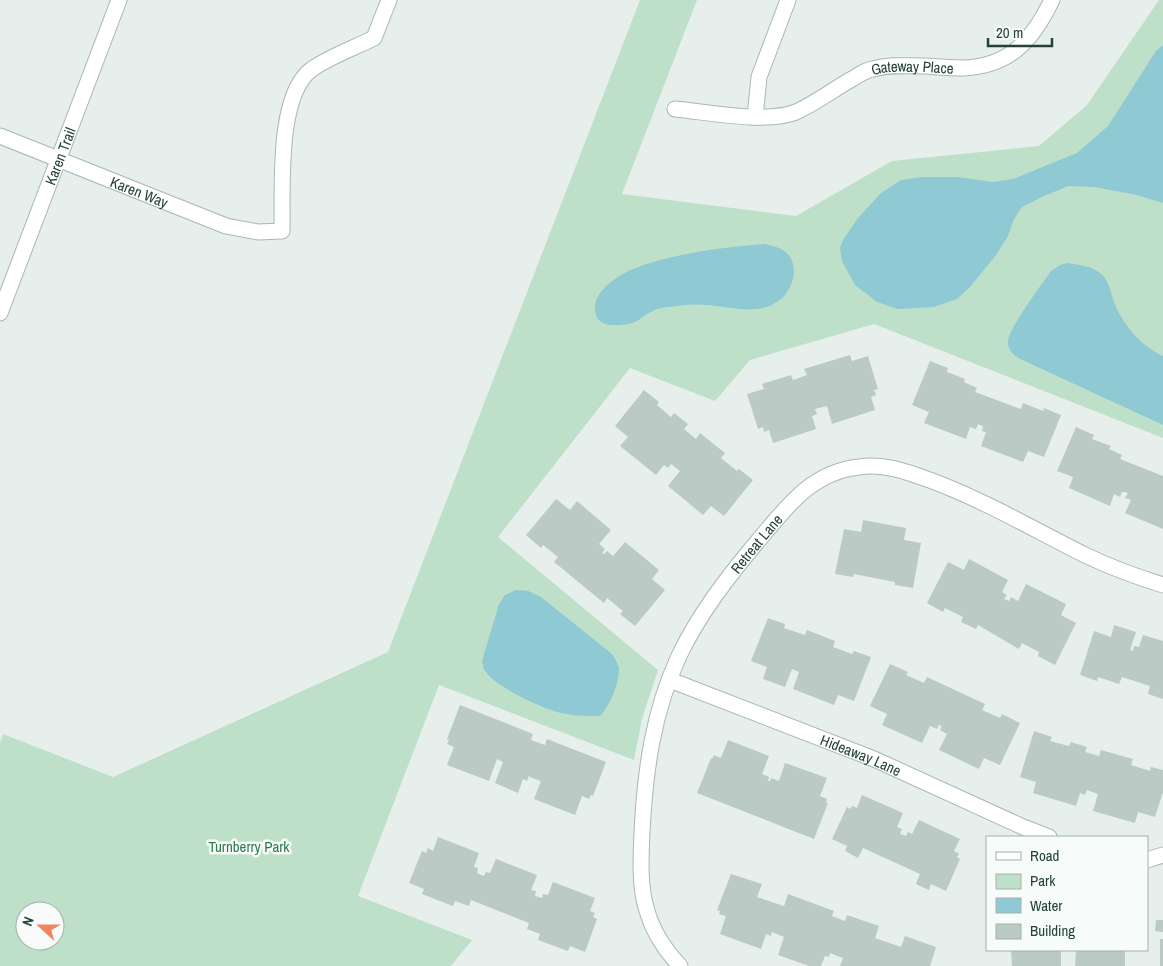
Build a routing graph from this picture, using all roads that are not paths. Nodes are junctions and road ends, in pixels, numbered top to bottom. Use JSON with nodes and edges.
{"nodes":[{"id":1,"x":119,"y":0,"type":"edge"},
{"id":2,"x":389,"y":0,"type":"edge"},
{"id":3,"x":788,"y":0,"type":"edge"},
{"id":4,"x":1052,"y":0,"type":"edge"},
{"id":5,"x":676,"y":109,"type":"dead end"},
{"id":6,"x":754,"y":117,"type":"junction"},
{"id":7,"x":0,"y":136,"type":"edge"},
{"id":8,"x":58,"y":159,"type":"junction"},
{"id":9,"x":0,"y":312,"type":"edge"},
{"id":10,"x":1163,"y":585,"type":"edge"},
{"id":11,"x":670,"y":680,"type":"junction"},
{"id":12,"x":1047,"y":836,"type":"edge"},
{"id":13,"x":1163,"y":855,"type":"edge"},
{"id":14,"x":1148,"y":860,"type":"edge"},
{"id":15,"x":680,"y":966,"type":"edge"}],
"edges":[{"from":1,"to":8,"type":"street","name":"Karen Trail"},
{"from":2,"to":8,"type":"street","name":"Karen Way"},
{"from":3,"to":6,"type":"street"},
{"from":4,"to":6,"type":"street","name":"Gateway Place"},
{"from":5,"to":6,"type":"street","name":"Gateway Place"},
{"from":7,"to":8,"type":"street","name":"Karen Way"},
{"from":8,"to":9,"type":"street","name":"Karen Trail"},
{"from":10,"to":11,"type":"street","name":"Retreat Lane"},
{"from":11,"to":12,"type":"street","name":"Hideaway Lane"},
{"from":11,"to":15,"type":"street","name":"Retreat Lane"},
{"from":13,"to":14,"type":"street"}]}
